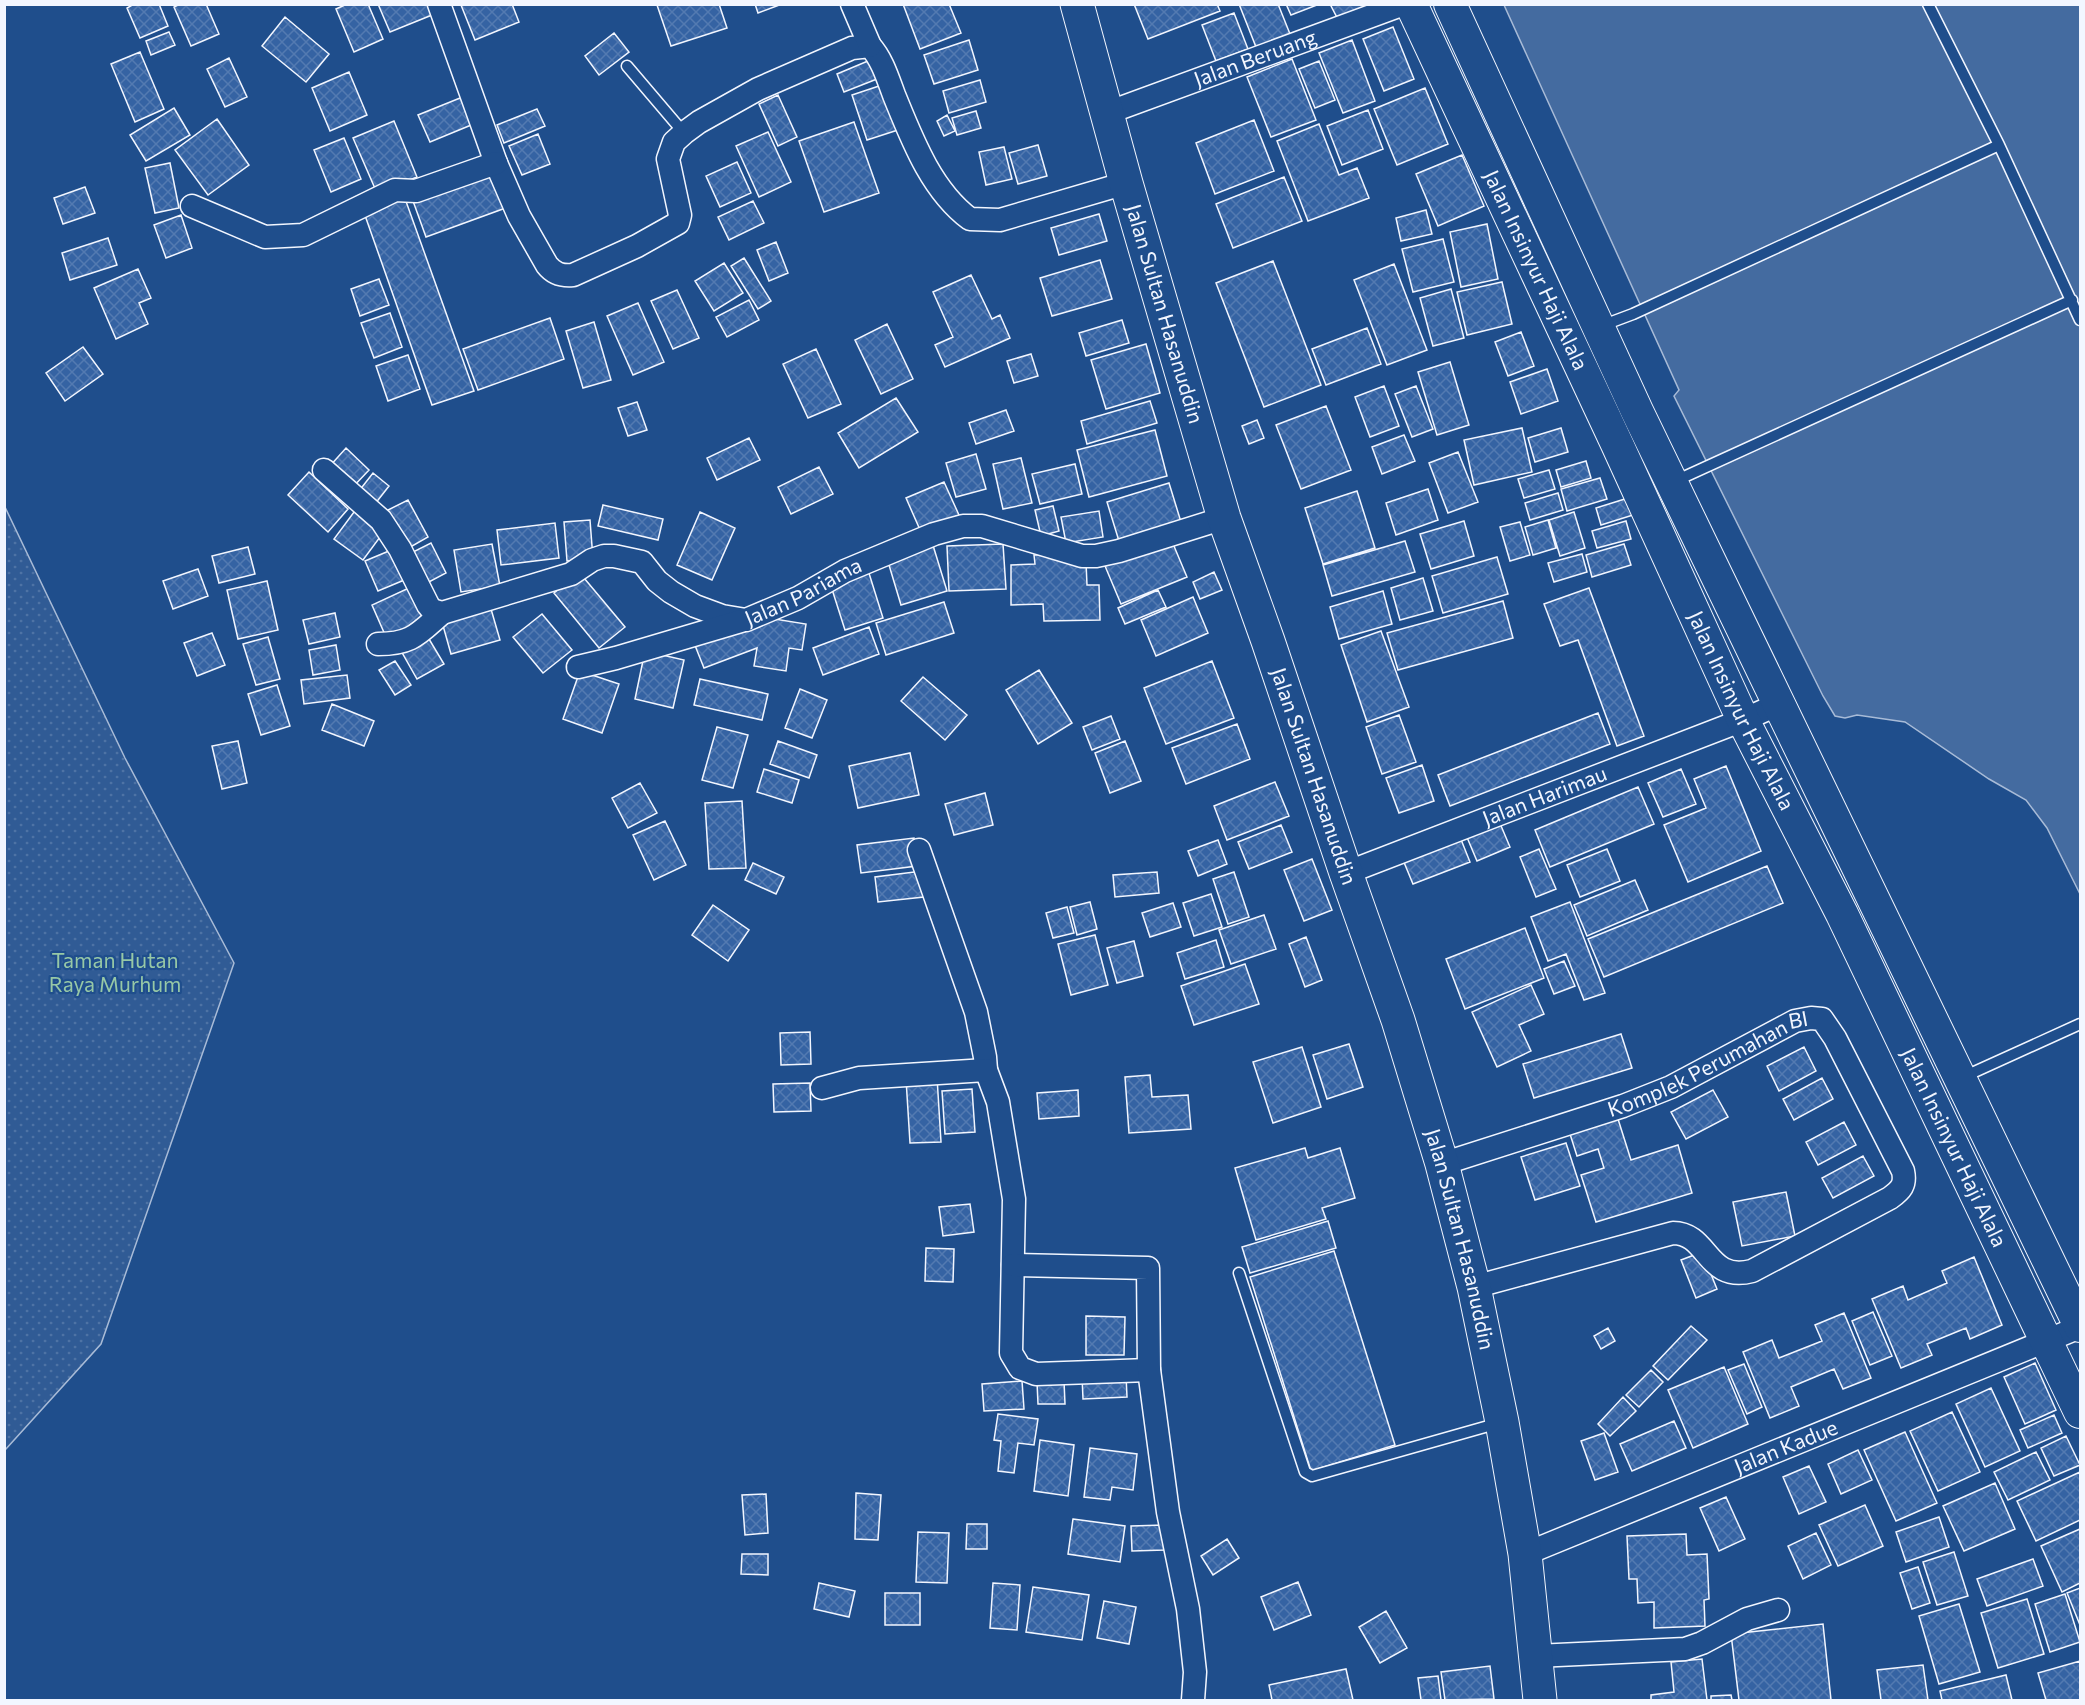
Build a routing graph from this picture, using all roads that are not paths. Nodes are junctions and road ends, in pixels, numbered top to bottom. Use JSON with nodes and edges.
{"nodes":[{"id":1,"x":439,"y":4,"type":"edge"},
{"id":2,"x":852,"y":4,"type":"edge"},
{"id":3,"x":1077,"y":4,"type":"edge"},
{"id":4,"x":1404,"y":4,"type":"edge"},
{"id":5,"x":1411,"y":4,"type":"edge"},
{"id":6,"x":1450,"y":4,"type":"edge"},
{"id":7,"x":1928,"y":4,"type":"edge"},
{"id":8,"x":870,"y":46,"type":"junction"},
{"id":9,"x":627,"y":66,"type":"dead end"},
{"id":10,"x":1107,"y":113,"type":"junction"},
{"id":11,"x":684,"y":133,"type":"junction"},
{"id":12,"x":1999,"y":145,"type":"junction"},
{"id":13,"x":496,"y":163,"type":"junction"},
{"id":14,"x":1126,"y":183,"type":"junction"},
{"id":15,"x":192,"y":206,"type":"dead end"},
{"id":16,"x":2072,"y":300,"type":"junction"},
{"id":17,"x":2080,"y":320,"type":"edge"},
{"id":18,"x":1600,"y":327,"type":"junction"},
{"id":19,"x":324,"y":470,"type":"dead end"},
{"id":20,"x":1671,"y":483,"type":"junction"},
{"id":21,"x":1224,"y":518,"type":"junction"},
{"id":22,"x":442,"y":613,"type":"junction"},
{"id":23,"x":746,"y":620,"type":"junction"},
{"id":24,"x":378,"y":644,"type":"dead end"},
{"id":25,"x":578,"y":667,"type":"dead end"},
{"id":26,"x":1779,"y":704,"type":"junction"},
{"id":27,"x":1743,"y":720,"type":"junction"},
{"id":28,"x":920,"y":850,"type":"dead end"},
{"id":29,"x":1346,"y":873,"type":"junction"},
{"id":30,"x":2080,"y":1024,"type":"edge"},
{"id":31,"x":986,"y":1070,"type":"junction"},
{"id":32,"x":1961,"y":1078,"type":"junction"},
{"id":33,"x":822,"y":1088,"type":"dead end"},
{"id":34,"x":1442,"y":1164,"type":"junction"},
{"id":35,"x":1013,"y":1265,"type":"junction"},
{"id":36,"x":1239,"y":1273,"type":"dead end"},
{"id":37,"x":1474,"y":1287,"type":"junction"},
{"id":38,"x":2080,"y":1326,"type":"edge"},
{"id":39,"x":2047,"y":1340,"type":"junction"},
{"id":40,"x":1149,"y":1370,"type":"junction"},
{"id":41,"x":2080,"y":1412,"type":"edge"},
{"id":42,"x":1502,"y":1422,"type":"junction"},
{"id":43,"x":1525,"y":1554,"type":"junction"},
{"id":44,"x":1778,"y":1610,"type":"dead end"},
{"id":45,"x":1536,"y":1656,"type":"junction"},
{"id":46,"x":1193,"y":1701,"type":"edge"},
{"id":47,"x":1540,"y":1701,"type":"edge"}],
"edges":[{"from":1,"to":13,"type":"street"},
{"from":2,"to":8,"type":"street"},
{"from":3,"to":10,"type":"highway","name":"Jalan Sultan Hasanuddin"},
{"from":4,"to":10,"type":"street","name":"Jalan Beruang"},
{"from":5,"to":27,"type":"main road","name":"Jalan Insinyur Haji Alala"},
{"from":6,"to":18,"type":"main road","name":"Jalan Insinyur Haji Alala"},
{"from":7,"to":12,"type":"lane"},
{"from":8,"to":11,"type":"street"},
{"from":8,"to":14,"type":"street"},
{"from":9,"to":11,"type":"lane"},
{"from":10,"to":14,"type":"highway","name":"Jalan Sultan Hasanuddin"},
{"from":11,"to":13,"type":"street"},
{"from":12,"to":16,"type":"lane"},
{"from":12,"to":18,"type":"lane"},
{"from":13,"to":15,"type":"street"},
{"from":14,"to":21,"type":"highway","name":"Jalan Sultan Hasanuddin"},
{"from":16,"to":17,"type":"lane"},
{"from":16,"to":20,"type":"lane"},
{"from":18,"to":20,"type":"main road","name":"Jalan Insinyur Haji Alala"},
{"from":19,"to":22,"type":"street"},
{"from":20,"to":26,"type":"main road","name":"Jalan Insinyur Haji Alala"},
{"from":21,"to":23,"type":"street","name":"Jalan Pariama"},
{"from":21,"to":29,"type":"highway","name":"Jalan Sultan Hasanuddin"},
{"from":22,"to":23,"type":"street","name":"Jalan Pariama"},
{"from":22,"to":24,"type":"street"},
{"from":23,"to":25,"type":"street"},
{"from":26,"to":27,"type":"street","name":"Jalan Harimau"},
{"from":26,"to":32,"type":"main road","name":"Jalan Insinyur Haji Alala"},
{"from":27,"to":29,"type":"street","name":"Jalan Harimau"},
{"from":27,"to":39,"type":"main road","name":"Jalan Insinyur Haji Alala"},
{"from":28,"to":31,"type":"street"},
{"from":29,"to":34,"type":"highway","name":"Jalan Sultan Hasanuddin"},
{"from":30,"to":32,"type":"lane"},
{"from":31,"to":33,"type":"street"},
{"from":31,"to":35,"type":"street"},
{"from":32,"to":38,"type":"main road","name":"Jalan Insinyur Haji Alala"},
{"from":34,"to":37,"type":"highway","name":"Jalan Sultan Hasanuddin"},
{"from":34,"to":37,"type":"street","name":"Komplek Perumahan BI"},
{"from":35,"to":40,"type":"street"},
{"from":35,"to":40,"type":"street"},
{"from":36,"to":42,"type":"lane"},
{"from":37,"to":42,"type":"highway","name":"Jalan Sultan Hasanuddin"},
{"from":38,"to":39,"type":"street","name":"Jalan Kadue"},
{"from":39,"to":41,"type":"main road","name":"Jalan Insinyur Haji Alala"},
{"from":39,"to":43,"type":"street","name":"Jalan Kadue"},
{"from":40,"to":46,"type":"street"},
{"from":42,"to":43,"type":"highway","name":"Jalan Sultan Hasanuddin"},
{"from":43,"to":45,"type":"highway","name":"Jalan Sultan Hasanuddin"},
{"from":44,"to":45,"type":"street"},
{"from":45,"to":47,"type":"highway","name":"Jalan Sultan Hasanuddin"}]}
